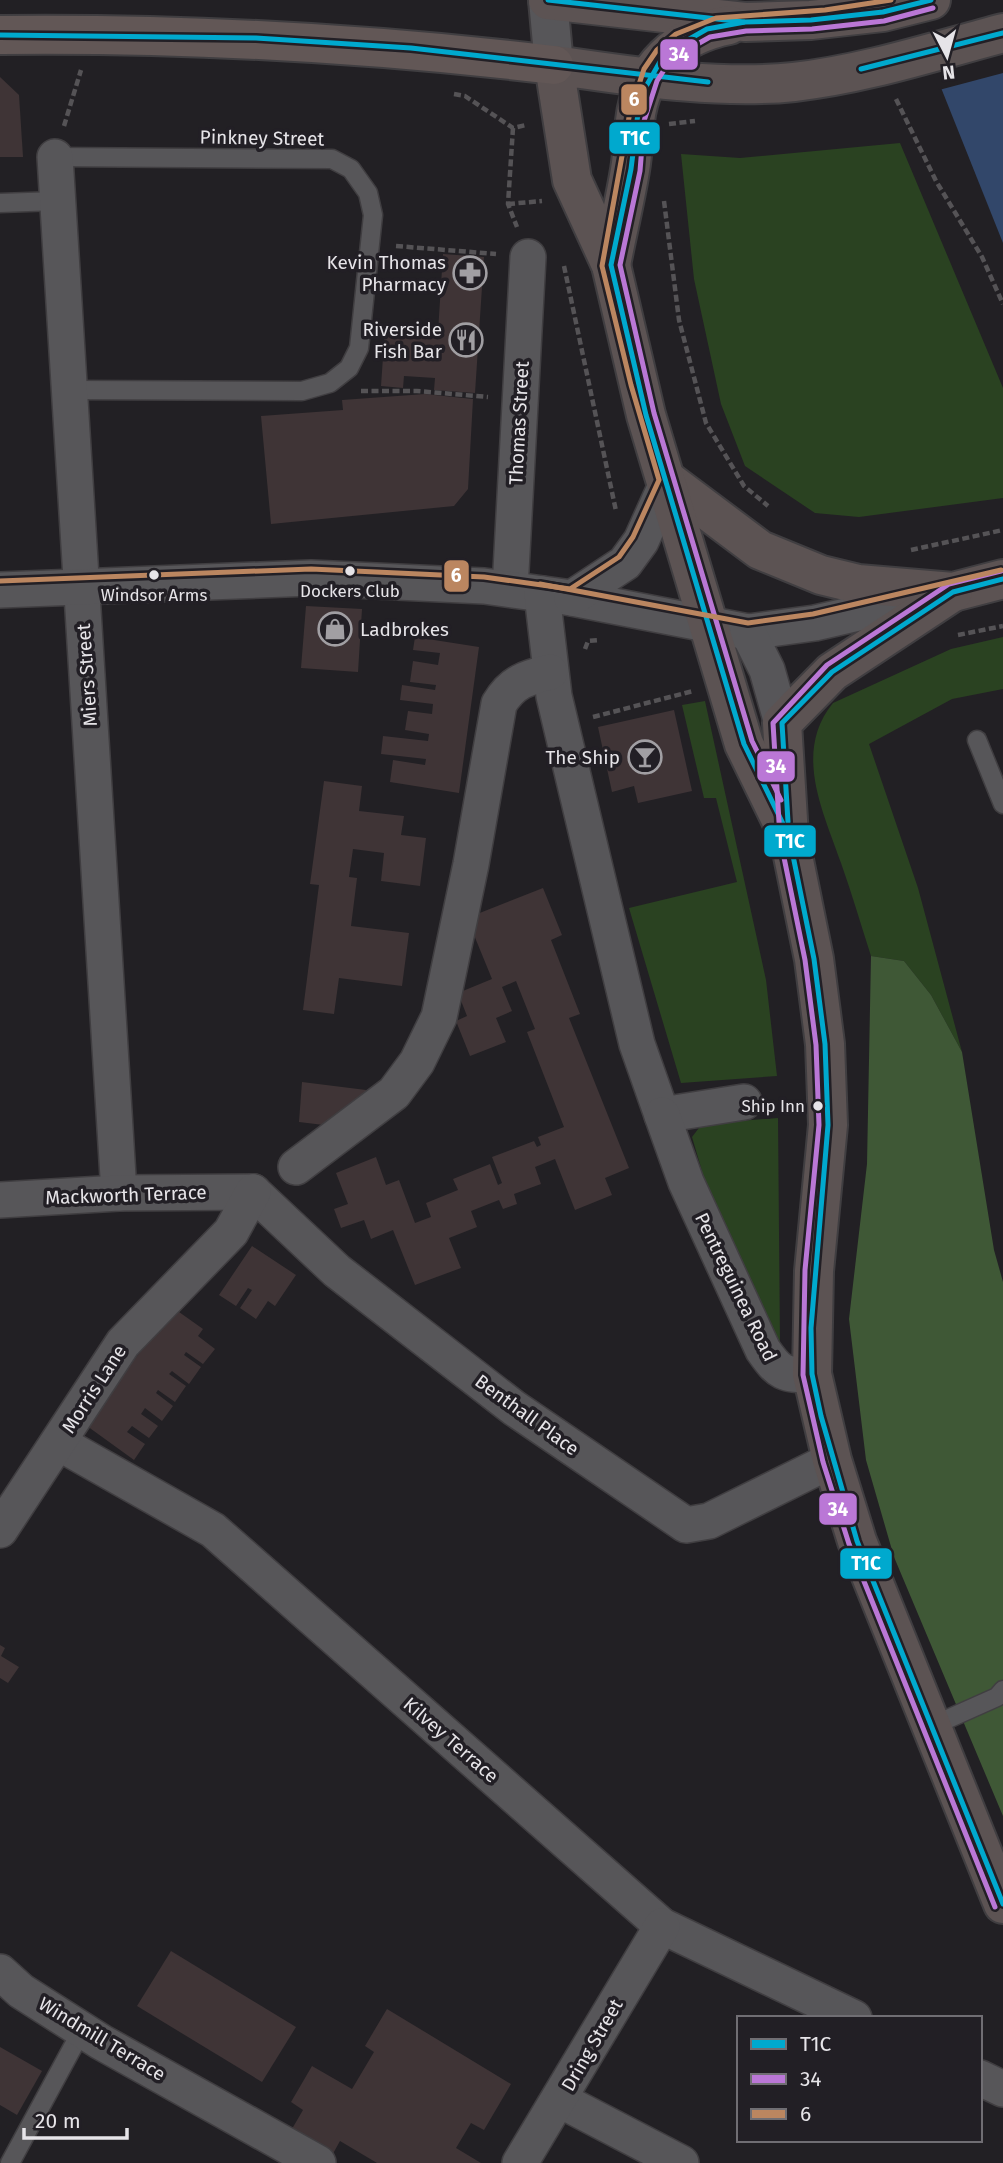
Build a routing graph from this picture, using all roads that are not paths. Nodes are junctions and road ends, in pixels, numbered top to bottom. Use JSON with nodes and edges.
{"nodes":[{"id":1,"x":548,"y":0,"type":"edge"},
{"id":2,"x":931,"y":0,"type":"edge"},
{"id":3,"x":682,"y":8,"type":"edge"},
{"id":4,"x":745,"y":22,"type":"junction"},
{"id":5,"x":1003,"y":33,"type":"edge"},
{"id":6,"x":0,"y":35,"type":"edge"},
{"id":7,"x":554,"y":65,"type":"junction"},
{"id":8,"x":649,"y":77,"type":"junction"},
{"id":9,"x":55,"y":157,"type":"joint"},
{"id":10,"x":57,"y":201,"type":"junction"},
{"id":11,"x":0,"y":203,"type":"edge"},
{"id":12,"x":528,"y":257,"type":"road end"},
{"id":13,"x":611,"y":265,"type":"junction"},
{"id":14,"x":69,"y":390,"type":"junction"},
{"id":15,"x":668,"y":481,"type":"junction"},
{"id":16,"x":1003,"y":579,"type":"edge"},
{"id":17,"x":81,"y":586,"type":"junction"},
{"id":18,"x":0,"y":590,"type":"edge"},
{"id":19,"x":953,"y":592,"type":"junction"},
{"id":20,"x":541,"y":594,"type":"junction"},
{"id":21,"x":710,"y":626,"type":"junction"},
{"id":22,"x":748,"y":632,"type":"junction"},
{"id":23,"x":565,"y":666,"type":"junction"},
{"id":24,"x":782,"y":723,"type":"junction"},
{"id":25,"x":977,"y":740,"type":"dead end"},
{"id":26,"x":1003,"y":804,"type":"edge"},
{"id":27,"x":789,"y":836,"type":"junction"},
{"id":28,"x":744,"y":1102,"type":"dead end"},
{"id":29,"x":662,"y":1115,"type":"junction"},
{"id":30,"x":296,"y":1167,"type":"dead end"},
{"id":31,"x":119,"y":1192,"type":"junction"},
{"id":32,"x":253,"y":1192,"type":"junction"},
{"id":33,"x":0,"y":1200,"type":"edge"},
{"id":34,"x":812,"y":1374,"type":"junction"},
{"id":35,"x":59,"y":1443,"type":"junction"},
{"id":36,"x":832,"y":1460,"type":"junction"},
{"id":37,"x":2,"y":1525,"type":"edge"},
{"id":38,"x":1003,"y":1690,"type":"edge"},
{"id":39,"x":932,"y":1726,"type":"junction"},
{"id":40,"x":1003,"y":1904,"type":"edge"},
{"id":41,"x":662,"y":1926,"type":"junction"},
{"id":42,"x":0,"y":1972,"type":"edge"},
{"id":43,"x":850,"y":2016,"type":"edge"},
{"id":44,"x":82,"y":2030,"type":"junction"},
{"id":45,"x":982,"y":2079,"type":"edge"},
{"id":46,"x":1003,"y":2089,"type":"edge"},
{"id":47,"x":560,"y":2100,"type":"junction"},
{"id":48,"x":10,"y":2163,"type":"edge"},
{"id":49,"x":318,"y":2163,"type":"edge"},
{"id":50,"x":520,"y":2163,"type":"edge"},
{"id":51,"x":681,"y":2163,"type":"edge"}],
"edges":[{"from":1,"to":3,"type":"main road"},
{"from":1,"to":7,"type":"street"},
{"from":2,"to":4,"type":"main road"},
{"from":3,"to":4,"type":"main road"},
{"from":4,"to":8,"type":"main road"},
{"from":5,"to":8,"type":"main road"},
{"from":6,"to":7,"type":"highway"},
{"from":7,"to":8,"type":"main road"},
{"from":7,"to":13,"type":"main road"},
{"from":8,"to":13,"type":"main road"},
{"from":9,"to":10,"type":"street","name":"Miers Street"},
{"from":9,"to":14,"type":"lane","name":"Pinkney Street"},
{"from":10,"to":11,"type":"lane"},
{"from":10,"to":14,"type":"street","name":"Miers Street"},
{"from":12,"to":20,"type":"street","name":"Thomas Street"},
{"from":13,"to":15,"type":"main road"},
{"from":14,"to":17,"type":"street","name":"Miers Street"},
{"from":15,"to":19,"type":"main road"},
{"from":15,"to":20,"type":"street"},
{"from":15,"to":21,"type":"main road"},
{"from":16,"to":19,"type":"main road"},
{"from":17,"to":18,"type":"street"},
{"from":17,"to":20,"type":"street"},
{"from":17,"to":31,"type":"street","name":"Miers Street"},
{"from":19,"to":22,"type":"street"},
{"from":19,"to":24,"type":"main road"},
{"from":20,"to":21,"type":"street"},
{"from":20,"to":23,"type":"street","name":"Pentreguinea Road"},
{"from":21,"to":22,"type":"street"},
{"from":21,"to":27,"type":"main road"},
{"from":22,"to":24,"type":"street"},
{"from":23,"to":29,"type":"street","name":"Pentreguinea Road"},
{"from":23,"to":30,"type":"street"},
{"from":24,"to":27,"type":"main road"},
{"from":25,"to":26,"type":"lane"},
{"from":27,"to":34,"type":"main road"},
{"from":28,"to":29,"type":"street"},
{"from":29,"to":34,"type":"street","name":"Pentreguinea Road"},
{"from":31,"to":32,"type":"street","name":"Mackworth Terrace"},
{"from":31,"to":33,"type":"street","name":"Mackworth Terrace"},
{"from":32,"to":35,"type":"street","name":"Morris Lane"},
{"from":32,"to":36,"type":"street","name":"Benthall Place"},
{"from":34,"to":36,"type":"main road"},
{"from":35,"to":37,"type":"street","name":"Morris Lane"},
{"from":35,"to":41,"type":"street","name":"Kilvey Terrace"},
{"from":36,"to":39,"type":"main road"},
{"from":38,"to":39,"type":"lane"},
{"from":39,"to":40,"type":"main road"},
{"from":41,"to":43,"type":"street","name":"Kilvey Terrace"},
{"from":41,"to":47,"type":"street","name":"Dring Street"},
{"from":42,"to":44,"type":"street","name":"Windmill Terrace"},
{"from":44,"to":48,"type":"lane"},
{"from":44,"to":49,"type":"street","name":"Windmill Terrace"},
{"from":45,"to":46,"type":"street"},
{"from":47,"to":50,"type":"street","name":"Dring Street"},
{"from":47,"to":51,"type":"street"}]}
